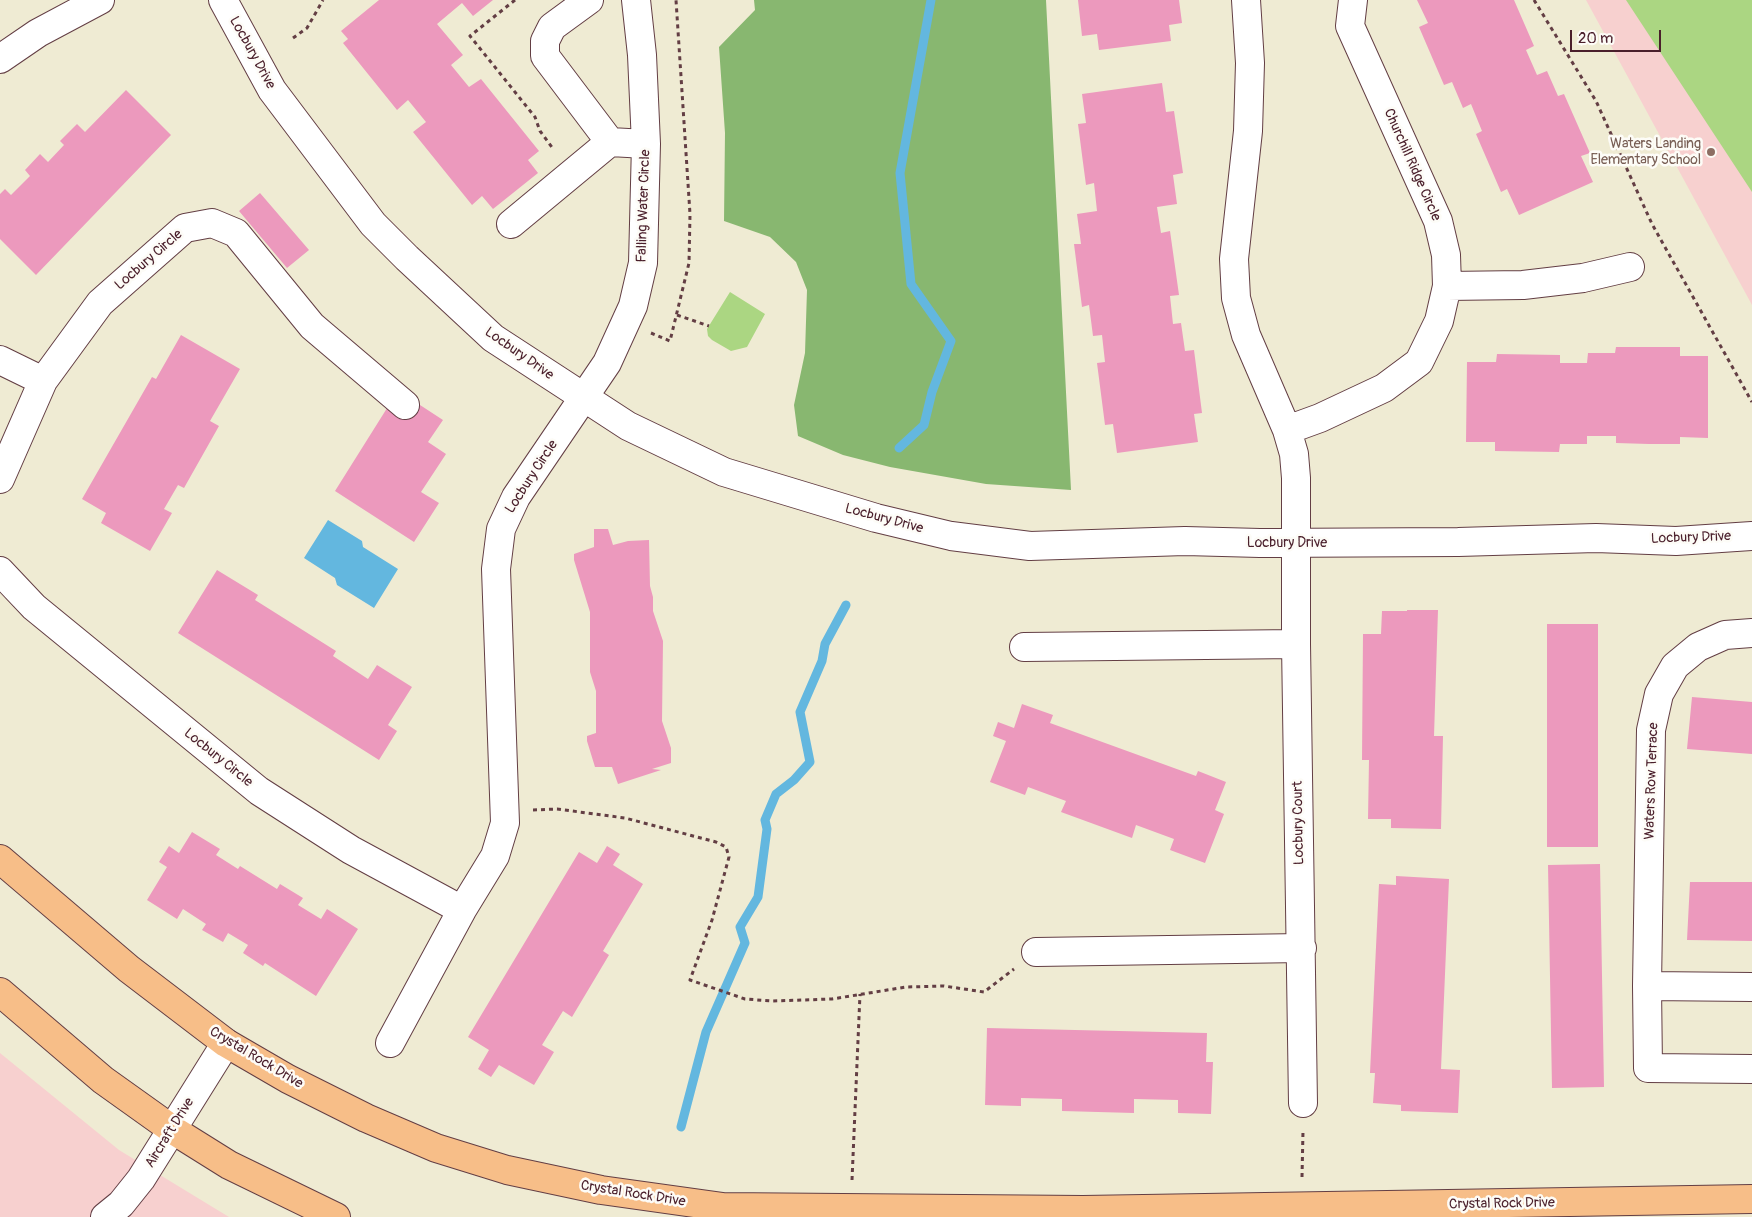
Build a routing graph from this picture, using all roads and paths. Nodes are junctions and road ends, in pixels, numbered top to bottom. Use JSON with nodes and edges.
{"nodes":[{"id":1,"x":100,"y":0,"type":"edge"},
{"id":2,"x":223,"y":0,"type":"edge"},
{"id":3,"x":323,"y":0,"type":"edge"},
{"id":4,"x":515,"y":0,"type":"edge"},
{"id":5,"x":589,"y":0,"type":"edge"},
{"id":6,"x":636,"y":0,"type":"edge"},
{"id":7,"x":1246,"y":0,"type":"edge"},
{"id":8,"x":1352,"y":0,"type":"edge"},
{"id":9,"x":1534,"y":0,"type":"edge"},
{"id":10,"x":293,"y":38,"type":"dead end"},
{"id":11,"x":0,"y":59,"type":"edge"},
{"id":12,"x":610,"y":142,"type":"junction"},
{"id":13,"x":646,"y":144,"type":"junction"},
{"id":14,"x":572,"y":174,"type":"junction"},
{"id":15,"x":511,"y":224,"type":"dead end"},
{"id":16,"x":1630,"y":267,"type":"dead end"},
{"id":17,"x":1447,"y":286,"type":"junction"},
{"id":18,"x":677,"y":315,"type":"dead end"},
{"id":19,"x":709,"y":326,"type":"dead end"},
{"id":20,"x":0,"y":360,"type":"edge"},
{"id":21,"x":43,"y":381,"type":"junction"},
{"id":22,"x":584,"y":399,"type":"junction"},
{"id":23,"x":1752,"y":402,"type":"edge"},
{"id":24,"x":405,"y":405,"type":"dead end"},
{"id":25,"x":1287,"y":430,"type":"junction"},
{"id":26,"x":0,"y":479,"type":"edge"},
{"id":27,"x":1752,"y":536,"type":"edge"},
{"id":28,"x":1298,"y":543,"type":"junction"},
{"id":29,"x":0,"y":572,"type":"edge"},
{"id":30,"x":1752,"y":633,"type":"edge"},
{"id":31,"x":1296,"y":644,"type":"junction"},
{"id":32,"x":1024,"y":647,"type":"dead end"},
{"id":33,"x":504,"y":811,"type":"junction"},
{"id":34,"x":0,"y":859,"type":"edge"},
{"id":35,"x":462,"y":910,"type":"junction"},
{"id":36,"x":1302,"y":948,"type":"junction"},
{"id":37,"x":1036,"y":952,"type":"joint"},
{"id":38,"x":1648,"y":986,"type":"junction"},
{"id":39,"x":1752,"y":987,"type":"edge"},
{"id":40,"x":0,"y":992,"type":"edge"},
{"id":41,"x":860,"y":994,"type":"junction"},
{"id":42,"x":226,"y":1043,"type":"junction"},
{"id":43,"x":390,"y":1043,"type":"dead end"},
{"id":44,"x":1752,"y":1069,"type":"edge"},
{"id":45,"x":1303,"y":1102,"type":"joint"},
{"id":46,"x":173,"y":1130,"type":"junction"},
{"id":47,"x":1302,"y":1178,"type":"dead end"},
{"id":48,"x":852,"y":1183,"type":"dead end"},
{"id":49,"x":1752,"y":1200,"type":"edge"},
{"id":50,"x":105,"y":1217,"type":"edge"},
{"id":51,"x":336,"y":1217,"type":"edge"}],
"edges":[{"from":1,"to":11,"type":"street"},
{"from":2,"to":22,"type":"street","name":"Locbury Drive"},
{"from":3,"to":10,"type":"path"},
{"from":4,"to":14,"type":"path"},
{"from":5,"to":12,"type":"street"},
{"from":6,"to":13,"type":"street","name":"Falling Water Circle"},
{"from":7,"to":25,"type":"street"},
{"from":8,"to":17,"type":"street","name":"Churchill Ridge Circle"},
{"from":9,"to":23,"type":"path"},
{"from":12,"to":13,"type":"street"},
{"from":12,"to":14,"type":"street"},
{"from":13,"to":22,"type":"street","name":"Falling Water Circle"},
{"from":14,"to":15,"type":"street"},
{"from":16,"to":17,"type":"street"},
{"from":17,"to":25,"type":"street","name":"Churchill Ridge Circle"},
{"from":18,"to":19,"type":"path"},
{"from":20,"to":21,"type":"street"},
{"from":21,"to":24,"type":"street","name":"Locbury Circle"},
{"from":21,"to":26,"type":"street","name":"Locbury Circle"},
{"from":22,"to":28,"type":"street","name":"Locbury Drive"},
{"from":22,"to":33,"type":"street","name":"Locbury Circle"},
{"from":25,"to":28,"type":"street"},
{"from":27,"to":28,"type":"street","name":"Locbury Drive"},
{"from":28,"to":31,"type":"street","name":"Locbury Court"},
{"from":29,"to":35,"type":"street","name":"Locbury Circle"},
{"from":30,"to":38,"type":"street","name":"Waters Row Terrace"},
{"from":31,"to":32,"type":"street"},
{"from":31,"to":36,"type":"street","name":"Locbury Court"},
{"from":33,"to":35,"type":"street","name":"Locbury Circle"},
{"from":33,"to":41,"type":"path"},
{"from":34,"to":42,"type":"main road","name":"Crystal Rock Drive"},
{"from":35,"to":43,"type":"street","name":"Locbury Circle"},
{"from":36,"to":37,"type":"street"},
{"from":36,"to":45,"type":"street","name":"Locbury Court"},
{"from":37,"to":41,"type":"path"},
{"from":38,"to":39,"type":"street"},
{"from":38,"to":44,"type":"street","name":"Waters Row Terrace"},
{"from":40,"to":46,"type":"main road"},
{"from":41,"to":48,"type":"path"},
{"from":42,"to":46,"type":"street","name":"Aircraft Drive"},
{"from":42,"to":49,"type":"main road","name":"Crystal Rock Drive"},
{"from":45,"to":47,"type":"path"},
{"from":46,"to":50,"type":"street","name":"Aircraft Drive"},
{"from":46,"to":51,"type":"main road"}]}
